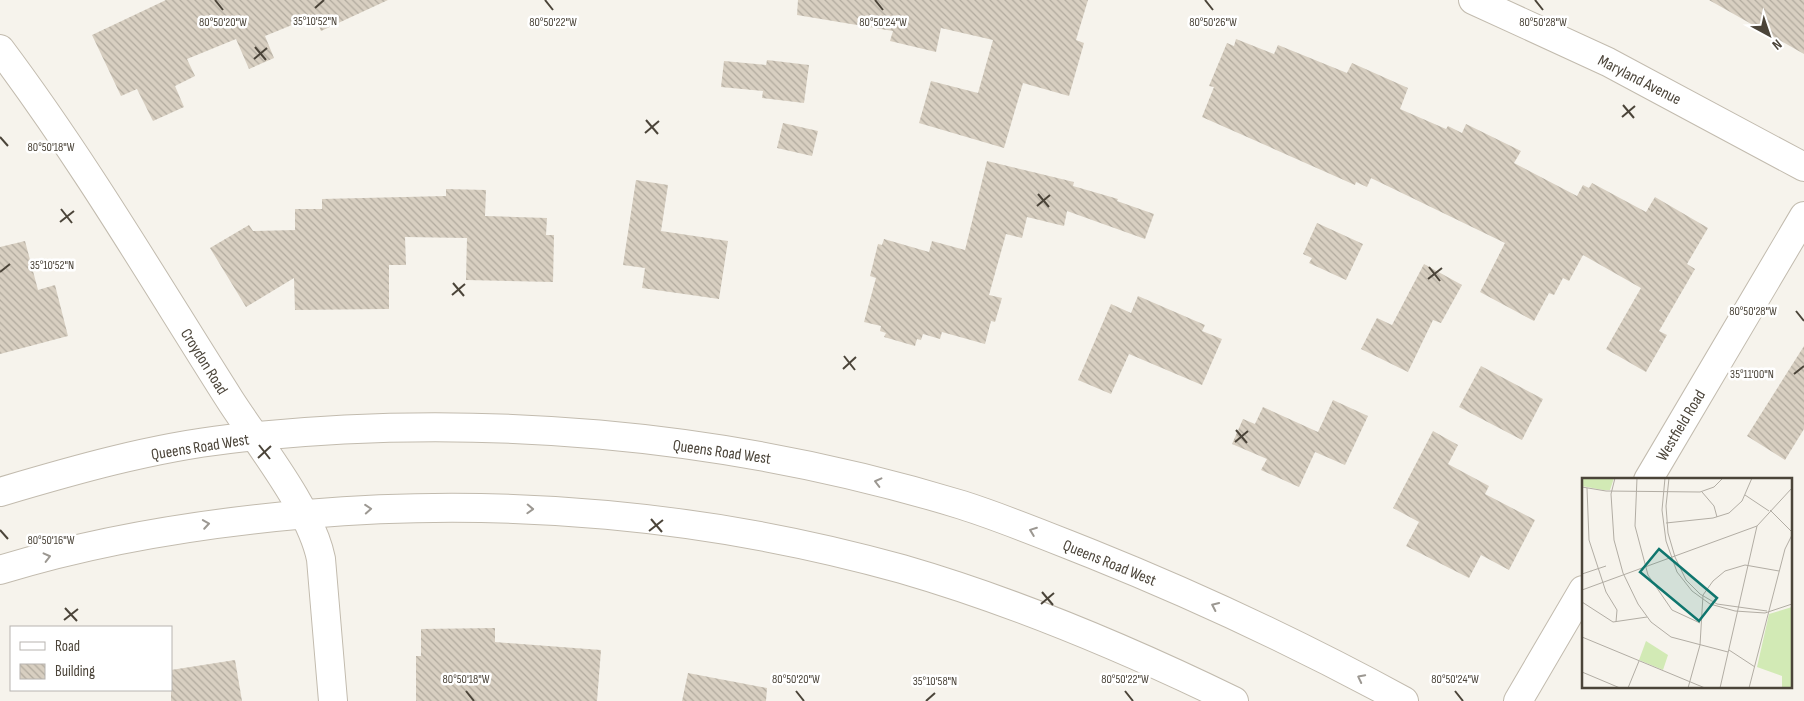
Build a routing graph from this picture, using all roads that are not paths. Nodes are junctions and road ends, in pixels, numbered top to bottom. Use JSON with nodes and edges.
{"nodes":[{"id":1,"x":1473,"y":0,"type":"edge"},
{"id":2,"x":0,"y":50,"type":"edge"},
{"id":3,"x":1804,"y":167,"type":"edge"},
{"id":4,"x":1804,"y":216,"type":"edge"},
{"id":5,"x":255,"y":437,"type":"junction"},
{"id":6,"x":1649,"y":478,"type":"edge"},
{"id":7,"x":0,"y":492,"type":"edge"},
{"id":8,"x":304,"y":514,"type":"junction"},
{"id":9,"x":0,"y":570,"type":"edge"},
{"id":10,"x":1582,"y":592,"type":"edge"},
{"id":11,"x":333,"y":701,"type":"edge"},
{"id":12,"x":1234,"y":701,"type":"edge"},
{"id":13,"x":1404,"y":701,"type":"edge"},
{"id":14,"x":1518,"y":701,"type":"edge"}],
"edges":[{"from":1,"to":3,"type":"street","name":"Maryland Avenue"},
{"from":2,"to":5,"type":"street","name":"Croydon Road"},
{"from":4,"to":6,"type":"street","name":"Westfield Road"},
{"from":5,"to":7,"type":"street","name":"Queens Road West"},
{"from":5,"to":8,"type":"street","name":"Croydon Road"},
{"from":13,"to":5,"type":"street","name":"Queens Road West","one_way":true},
{"from":9,"to":8,"type":"street","one_way":true},
{"from":8,"to":11,"type":"street","name":"Croydon Road"},
{"from":8,"to":12,"type":"street","one_way":true},
{"from":10,"to":14,"type":"street"}]}
